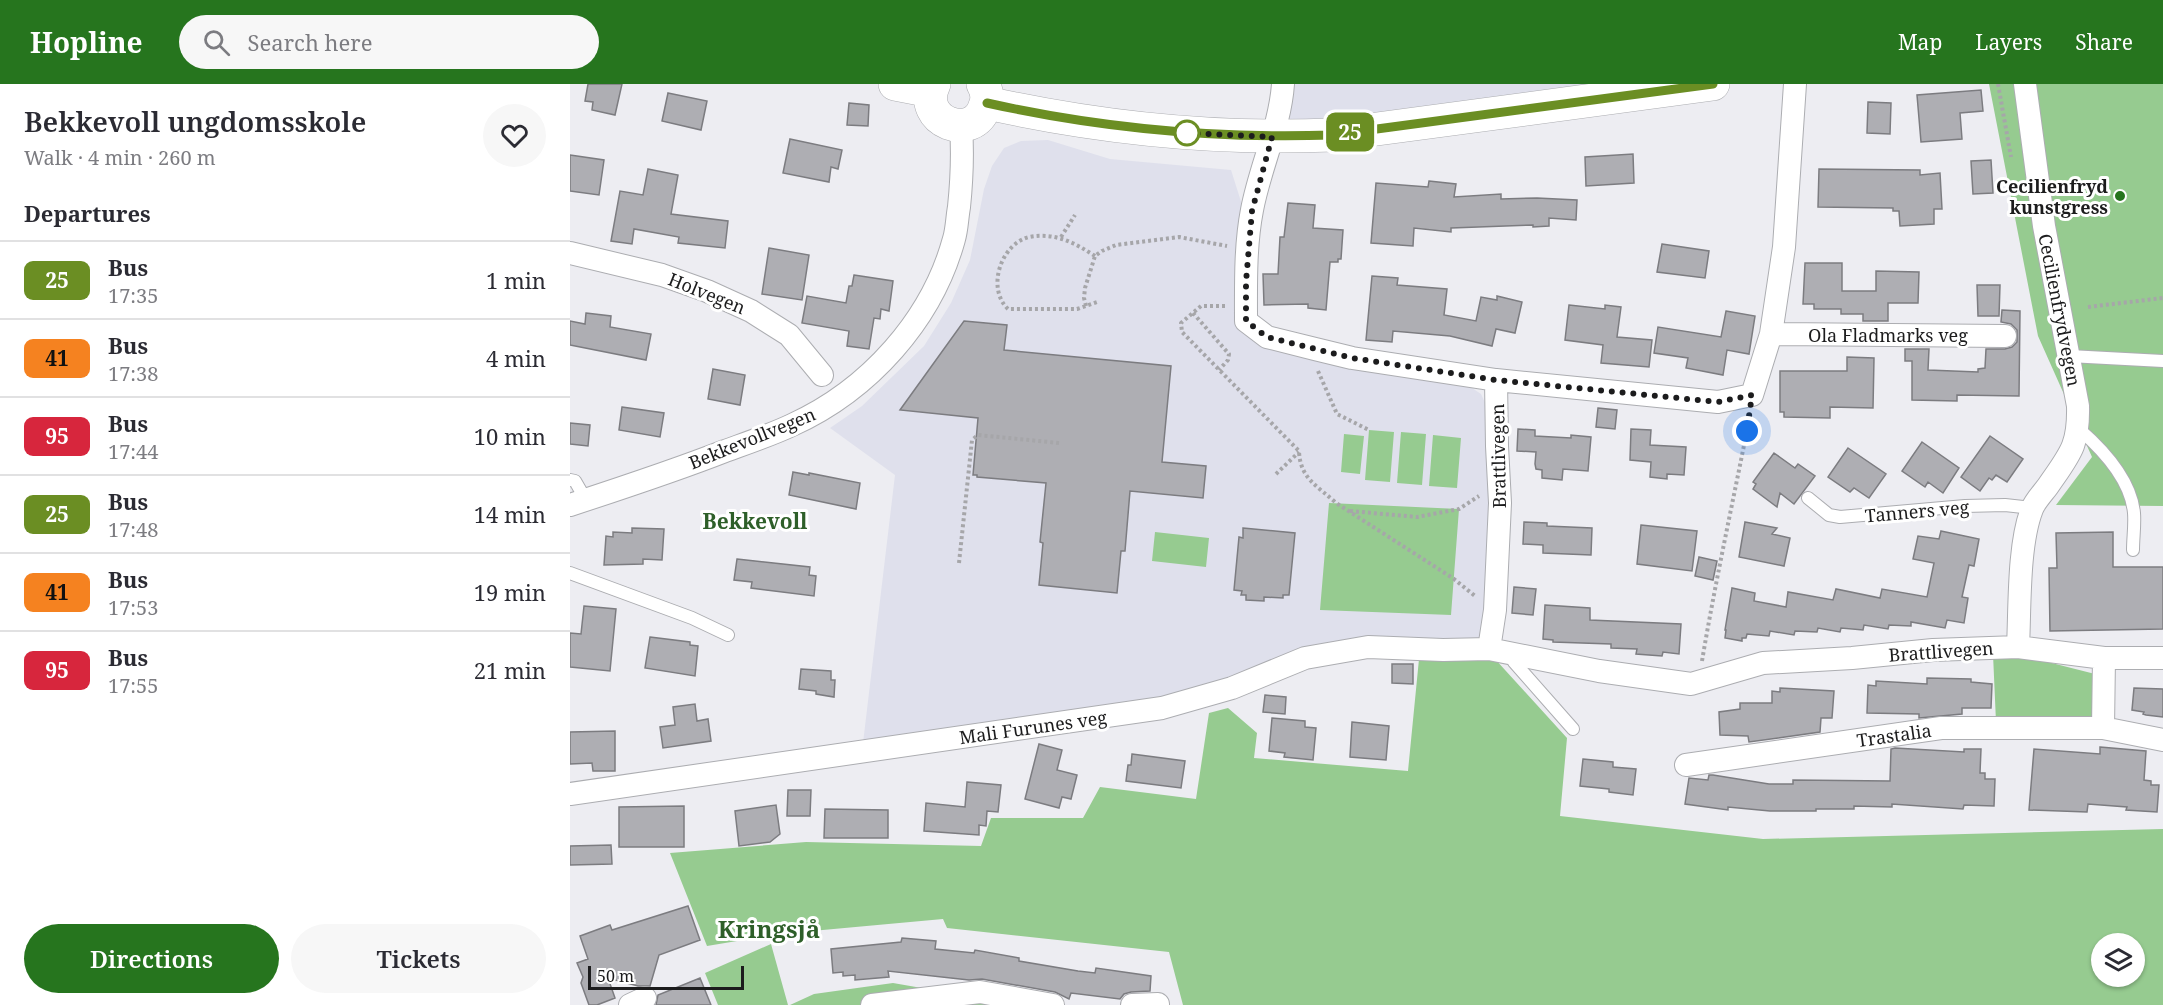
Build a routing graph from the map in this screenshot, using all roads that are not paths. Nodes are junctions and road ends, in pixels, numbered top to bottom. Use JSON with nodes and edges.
{"nodes":[{"id":1,"x":895,"y":84,"type":"edge"},
{"id":2,"x":1283,"y":84,"type":"edge"},
{"id":3,"x":1713,"y":84,"type":"edge"},
{"id":4,"x":1794,"y":84,"type":"edge"},
{"id":5,"x":2025,"y":84,"type":"edge"},
{"id":6,"x":933,"y":88,"type":"edge"},
{"id":7,"x":985,"y":93,"type":"edge"},
{"id":8,"x":961,"y":126,"type":"junction"},
{"id":9,"x":1272,"y":137,"type":"junction"},
{"id":10,"x":570,"y":253,"type":"edge"},
{"id":11,"x":1771,"y":334,"type":"junction"},
{"id":12,"x":2004,"y":336,"type":"dead end"},
{"id":13,"x":2069,"y":356,"type":"junction"},
{"id":14,"x":2163,"y":361,"type":"edge"},
{"id":15,"x":822,"y":375,"type":"dead end"},
{"id":16,"x":1496,"y":380,"type":"junction"},
{"id":17,"x":2079,"y":429,"type":"junction"},
{"id":18,"x":570,"y":480,"type":"edge"},
{"id":19,"x":1808,"y":498,"type":"dead end"},
{"id":20,"x":578,"y":503,"type":"edge"},
{"id":21,"x":2032,"y":508,"type":"junction"},
{"id":22,"x":2133,"y":550,"type":"dead end"},
{"id":23,"x":570,"y":573,"type":"edge"},
{"id":24,"x":728,"y":635,"type":"dead end"},
{"id":25,"x":2018,"y":646,"type":"junction"},
{"id":26,"x":1499,"y":651,"type":"junction"},
{"id":27,"x":2104,"y":658,"type":"junction"},
{"id":28,"x":2163,"y":658,"type":"edge"},
{"id":29,"x":2103,"y":728,"type":"junction"},
{"id":30,"x":1573,"y":729,"type":"dead end"},
{"id":31,"x":2163,"y":740,"type":"edge"},
{"id":32,"x":1686,"y":765,"type":"dead end"},
{"id":33,"x":570,"y":794,"type":"edge"},
{"id":34,"x":1158,"y":1004,"type":"edge"},
{"id":35,"x":872,"y":1005,"type":"edge"},
{"id":36,"x":1053,"y":1005,"type":"edge"},
{"id":37,"x":1132,"y":1005,"type":"edge"}],
"edges":[{"from":1,"to":6,"type":"main road"},
{"from":2,"to":9,"type":"street"},
{"from":3,"to":9,"type":"main road"},
{"from":4,"to":11,"type":"street"},
{"from":5,"to":13,"type":"street","name":"Cecilienfrydvegen"},
{"from":6,"to":8,"type":"main road"},
{"from":7,"to":8,"type":"main road"},
{"from":7,"to":9,"type":"main road"},
{"from":8,"to":20,"type":"street","name":"Bekkevollvegen"},
{"from":9,"to":16,"type":"street"},
{"from":10,"to":15,"type":"street","name":"Holvegen"},
{"from":11,"to":12,"type":"street","name":"Ola Fladmarks veg"},
{"from":11,"to":16,"type":"street","name":"Brattlivegen"},
{"from":13,"to":14,"type":"lane"},
{"from":13,"to":17,"type":"street","name":"Cecilienfrydvegen"},
{"from":16,"to":26,"type":"street","name":"Brattlivegen"},
{"from":17,"to":21,"type":"street","name":"Cecilienfrydvegen"},
{"from":17,"to":22,"type":"lane"},
{"from":18,"to":20,"type":"lane"},
{"from":19,"to":21,"type":"lane","name":"Tanners veg"},
{"from":21,"to":25,"type":"street","name":"Cecilienfrydvegen"},
{"from":23,"to":24,"type":"lane"},
{"from":25,"to":26,"type":"street","name":"Brattlivegen"},
{"from":25,"to":27,"type":"street"},
{"from":26,"to":30,"type":"lane"},
{"from":26,"to":33,"type":"street","name":"Mali Furunes veg"},
{"from":27,"to":28,"type":"street"},
{"from":27,"to":29,"type":"street"},
{"from":29,"to":31,"type":"street","name":"Trastalia"},
{"from":29,"to":32,"type":"street","name":"Trastalia"},
{"from":34,"to":37,"type":"street"},
{"from":35,"to":36,"type":"street"}]}
